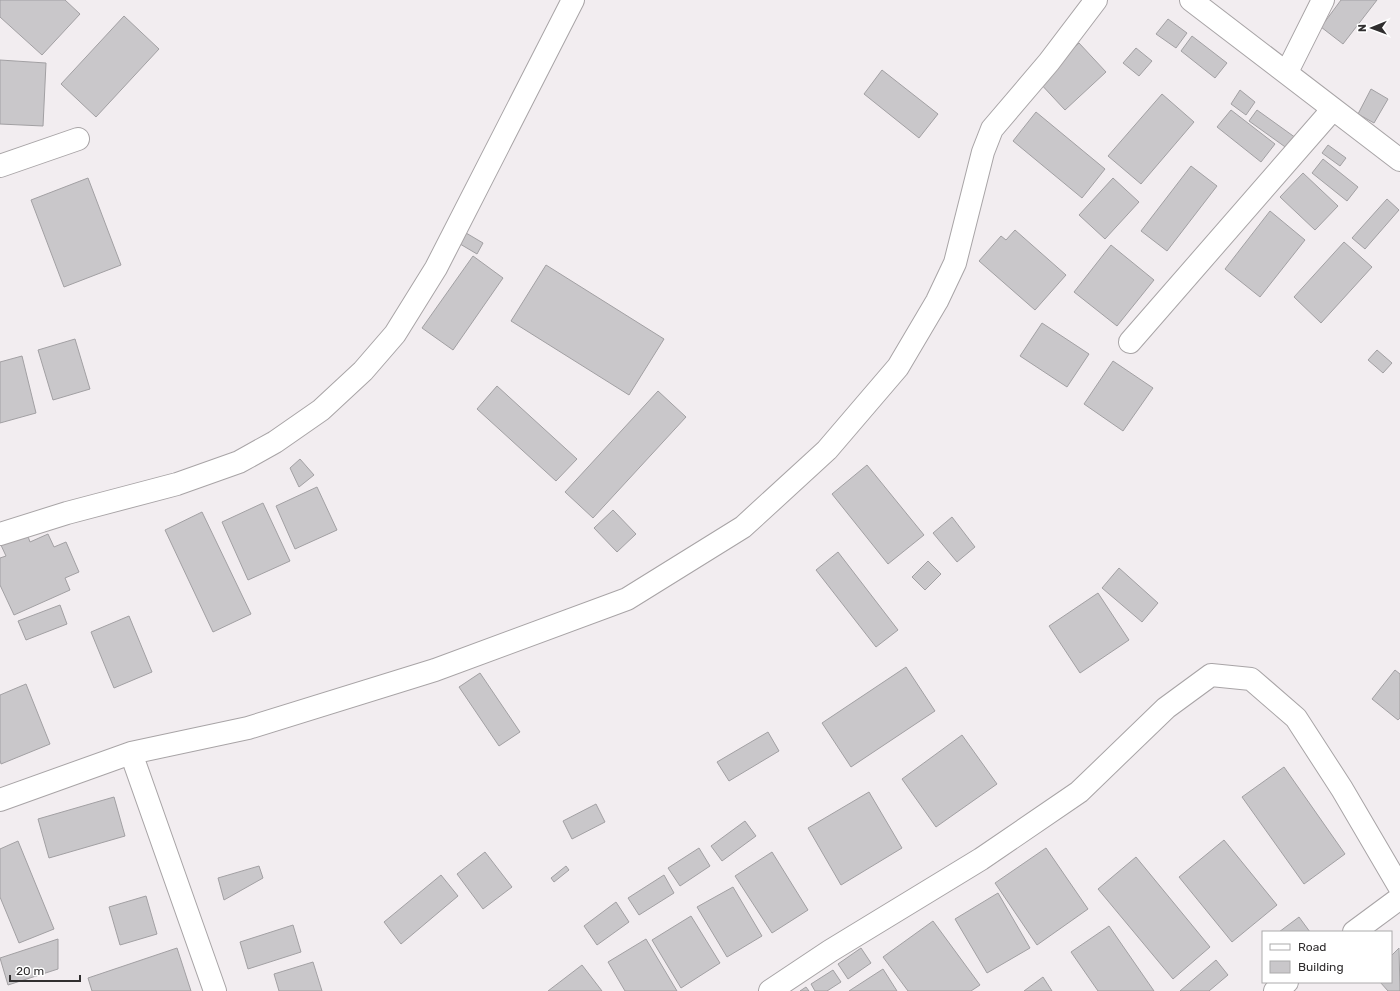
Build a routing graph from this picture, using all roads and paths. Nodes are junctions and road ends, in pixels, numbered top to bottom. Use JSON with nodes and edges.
{"nodes":[{"id":1,"x":573,"y":0,"type":"edge"},
{"id":2,"x":1096,"y":0,"type":"edge"},
{"id":3,"x":1191,"y":0,"type":"edge"},
{"id":4,"x":1323,"y":0,"type":"edge"},
{"id":5,"x":1287,"y":72,"type":"junction"},
{"id":6,"x":1333,"y":109,"type":"junction"},
{"id":7,"x":78,"y":139,"type":"dead end"},
{"id":8,"x":1400,"y":160,"type":"edge"},
{"id":9,"x":0,"y":166,"type":"edge"},
{"id":10,"x":1130,"y":342,"type":"dead end"},
{"id":11,"x":0,"y":534,"type":"edge"},
{"id":12,"x":131,"y":753,"type":"junction"},
{"id":13,"x":0,"y":800,"type":"edge"},
{"id":14,"x":1400,"y":888,"type":"edge"},
{"id":15,"x":1400,"y":898,"type":"edge"},
{"id":16,"x":1355,"y":931,"type":"edge"},
{"id":17,"x":1286,"y":983,"type":"edge"},
{"id":18,"x":215,"y":991,"type":"edge"},
{"id":19,"x":770,"y":991,"type":"edge"},
{"id":20,"x":1275,"y":991,"type":"edge"}],
"edges":[{"from":1,"to":11,"type":"street"},
{"from":2,"to":12,"type":"street"},
{"from":3,"to":5,"type":"street"},
{"from":4,"to":5,"type":"street"},
{"from":5,"to":6,"type":"street"},
{"from":6,"to":8,"type":"street"},
{"from":6,"to":10,"type":"street"},
{"from":7,"to":9,"type":"street"},
{"from":12,"to":13,"type":"street"},
{"from":12,"to":18,"type":"street"},
{"from":14,"to":19,"type":"street"},
{"from":15,"to":16,"type":"street"},
{"from":17,"to":20,"type":"street"}]}
